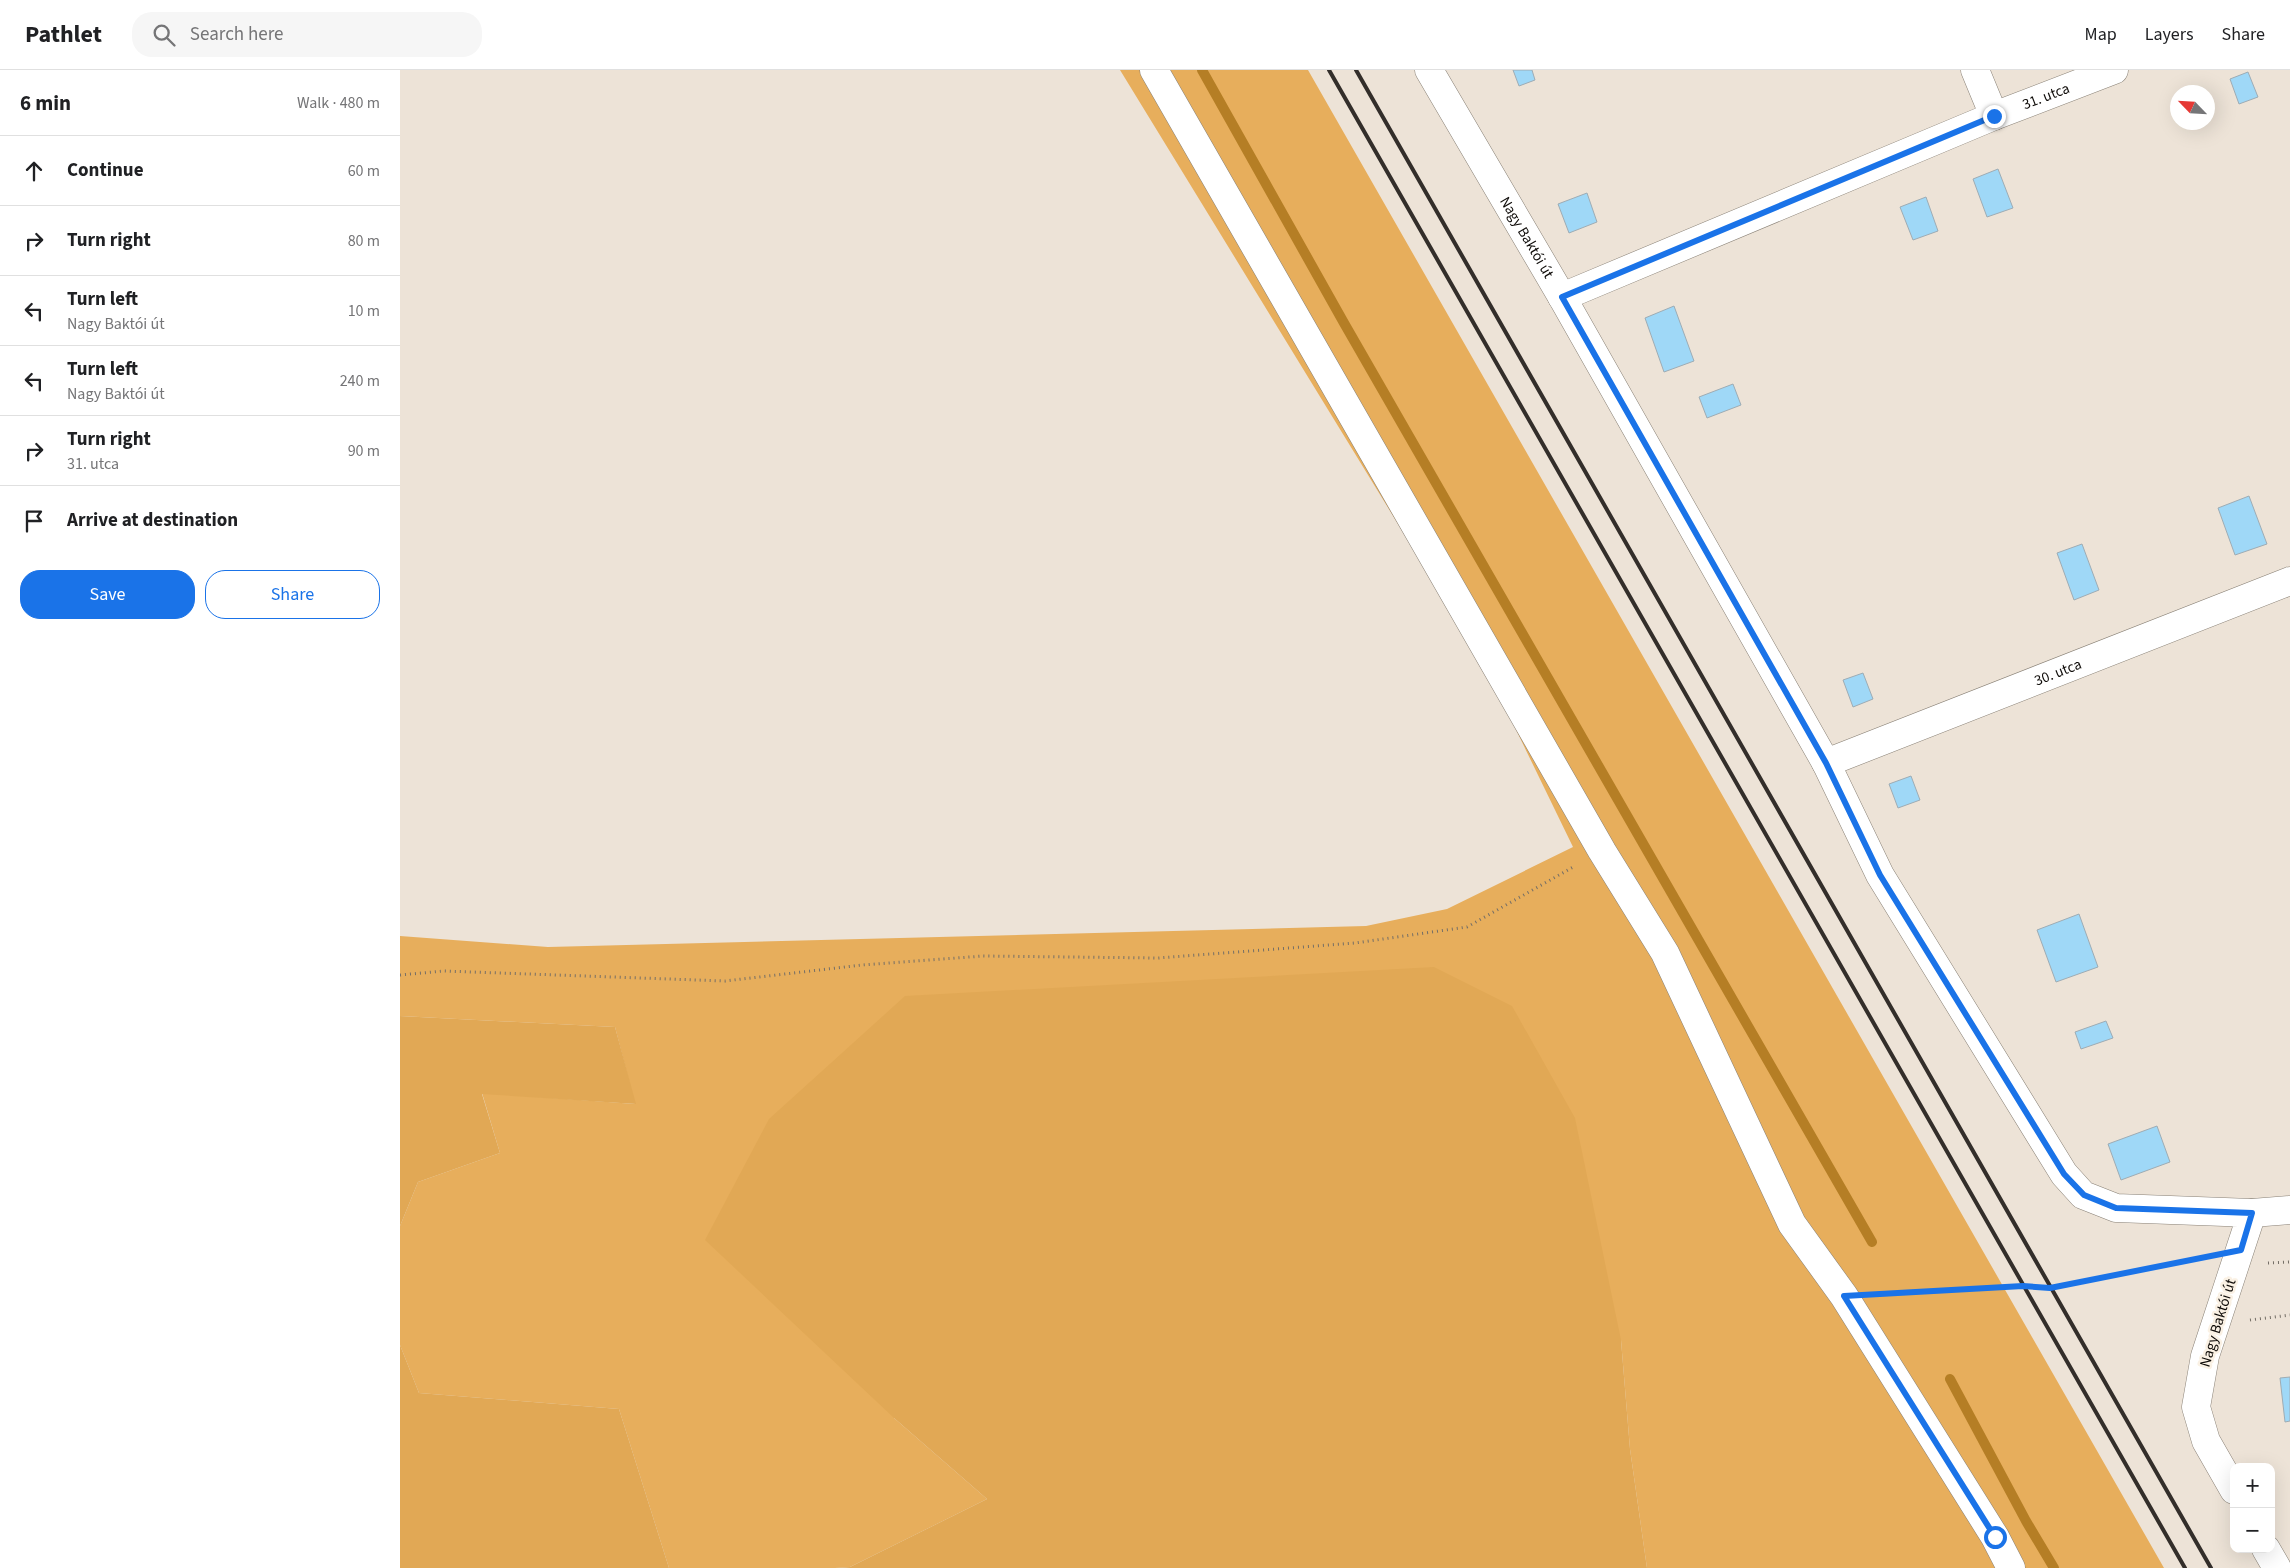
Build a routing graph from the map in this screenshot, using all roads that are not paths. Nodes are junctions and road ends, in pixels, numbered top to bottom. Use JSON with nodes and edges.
{"nodes":[{"id":1,"x":1154,"y":70,"type":"edge"},
{"id":2,"x":1429,"y":70,"type":"edge"},
{"id":3,"x":1975,"y":70,"type":"edge"},
{"id":4,"x":2114,"y":70,"type":"edge"},
{"id":5,"x":1994,"y":116,"type":"junction"},
{"id":6,"x":1562,"y":297,"type":"junction"},
{"id":7,"x":2290,"y":581,"type":"edge"},
{"id":8,"x":1826,"y":763,"type":"junction"},
{"id":9,"x":2290,"y":1210,"type":"edge"},
{"id":10,"x":2252,"y":1213,"type":"junction"},
{"id":11,"x":2230,"y":1483,"type":"edge"},
{"id":12,"x":2268,"y":1553,"type":"edge"},
{"id":13,"x":2011,"y":1568,"type":"edge"},
{"id":14,"x":2277,"y":1568,"type":"edge"}],
"edges":[{"from":1,"to":13,"type":"street"},
{"from":2,"to":6,"type":"street","name":"Nagy Baktói út"},
{"from":3,"to":5,"type":"street"},
{"from":4,"to":5,"type":"street","name":"31. utca"},
{"from":5,"to":6,"type":"street","name":"31. utca"},
{"from":6,"to":8,"type":"street","name":"Nagy Baktói út"},
{"from":7,"to":8,"type":"street","name":"30. utca"},
{"from":8,"to":10,"type":"street","name":"Nagy Baktói út"},
{"from":9,"to":10,"type":"street"},
{"from":10,"to":11,"type":"street","name":"Nagy Baktói út"},
{"from":12,"to":14,"type":"street"}]}
